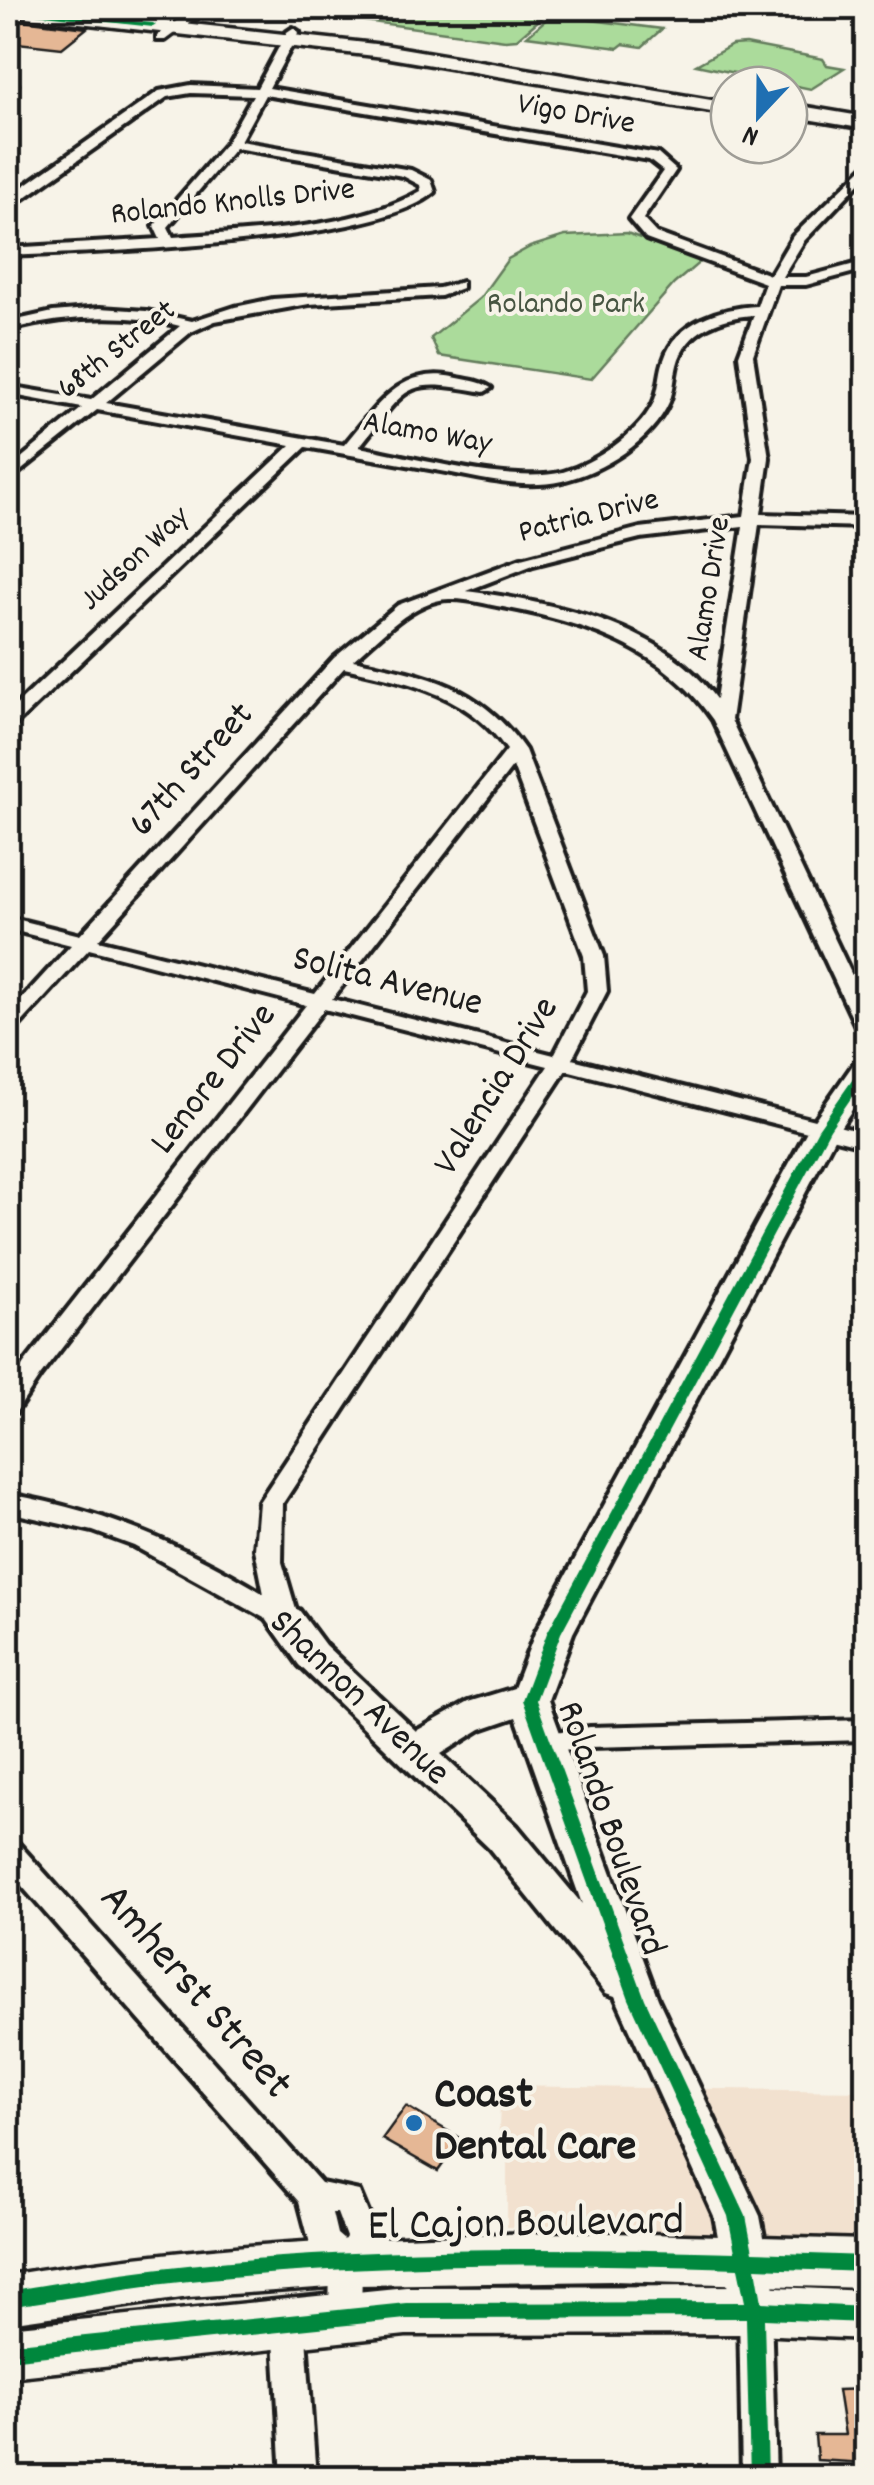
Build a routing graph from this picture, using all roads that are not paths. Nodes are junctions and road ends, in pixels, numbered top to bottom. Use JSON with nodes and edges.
{"nodes":[{"id":1,"x":64,"y":8,"type":"edge"},
{"id":2,"x":202,"y":8,"type":"edge"},
{"id":3,"x":8,"y":10,"type":"edge"},
{"id":4,"x":174,"y":29,"type":"junction"},
{"id":5,"x":291,"y":36,"type":"junction"},
{"id":6,"x":621,"y":86,"type":"junction"},
{"id":7,"x":258,"y":92,"type":"junction"},
{"id":8,"x":709,"y":97,"type":"edge"},
{"id":9,"x":709,"y":105,"type":"edge"},
{"id":10,"x":809,"y":113,"type":"edge"},
{"id":11,"x":809,"y":122,"type":"edge"},
{"id":12,"x":866,"y":123,"type":"edge"},
{"id":13,"x":866,"y":132,"type":"edge"},
{"id":14,"x":232,"y":144,"type":"junction"},
{"id":15,"x":866,"y":169,"type":"edge"},
{"id":16,"x":8,"y":203,"type":"edge"},
{"id":17,"x":167,"y":240,"type":"junction"},
{"id":18,"x":8,"y":252,"type":"edge"},
{"id":19,"x":866,"y":265,"type":"edge"},
{"id":20,"x":773,"y":281,"type":"junction"},
{"id":21,"x":457,"y":285,"type":"dead end"},
{"id":22,"x":760,"y":310,"type":"junction"},
{"id":23,"x":192,"y":325,"type":"junction"},
{"id":24,"x":8,"y":326,"type":"edge"},
{"id":25,"x":484,"y":388,"type":"dead end"},
{"id":26,"x":8,"y":390,"type":"edge"},
{"id":27,"x":92,"y":405,"type":"junction"},
{"id":28,"x":304,"y":441,"type":"junction"},
{"id":29,"x":349,"y":449,"type":"junction"},
{"id":30,"x":8,"y":476,"type":"edge"},
{"id":31,"x":753,"y":519,"type":"junction"},
{"id":32,"x":866,"y":522,"type":"edge"},
{"id":33,"x":451,"y":594,"type":"junction"},
{"id":34,"x":340,"y":662,"type":"junction"},
{"id":35,"x":722,"y":720,"type":"junction"},
{"id":36,"x":8,"y":722,"type":"edge"},
{"id":37,"x":516,"y":750,"type":"junction"},
{"id":38,"x":8,"y":922,"type":"edge"},
{"id":39,"x":84,"y":942,"type":"junction"},
{"id":40,"x":321,"y":1002,"type":"junction"},
{"id":41,"x":8,"y":1026,"type":"edge"},
{"id":42,"x":866,"y":1026,"type":"edge"},
{"id":43,"x":560,"y":1063,"type":"junction"},
{"id":44,"x":866,"y":1068,"type":"edge"},
{"id":45,"x":824,"y":1130,"type":"junction"},
{"id":46,"x":866,"y":1140,"type":"edge"},
{"id":47,"x":8,"y":1406,"type":"edge"},
{"id":48,"x":8,"y":1503,"type":"edge"},
{"id":49,"x":286,"y":1620,"type":"junction"},
{"id":50,"x":529,"y":1700,"type":"junction"},
{"id":51,"x":866,"y":1730,"type":"edge"},
{"id":52,"x":544,"y":1742,"type":"junction"},
{"id":53,"x":412,"y":1753,"type":"junction"},
{"id":54,"x":8,"y":1851,"type":"edge"},
{"id":55,"x":637,"y":2000,"type":"junction"},
{"id":56,"x":746,"y":2259,"type":"junction"},
{"id":57,"x":346,"y":2263,"type":"junction"},
{"id":58,"x":866,"y":2264,"type":"edge"},
{"id":59,"x":8,"y":2298,"type":"edge"},
{"id":60,"x":755,"y":2310,"type":"junction"},
{"id":61,"x":346,"y":2316,"type":"junction"},
{"id":62,"x":866,"y":2316,"type":"edge"},
{"id":63,"x":289,"y":2322,"type":"junction"},
{"id":64,"x":8,"y":2352,"type":"edge"},
{"id":65,"x":299,"y":2478,"type":"edge"},
{"id":66,"x":760,"y":2478,"type":"edge"}],
"edges":[{"from":1,"to":4,"type":"main road"},
{"from":2,"to":4,"type":"street"},
{"from":3,"to":4,"type":"main road"},
{"from":4,"to":5,"type":"main road"},
{"from":5,"to":6,"type":"main road"},
{"from":5,"to":7,"type":"street","name":"68th Street"},
{"from":6,"to":8,"type":"main road"},
{"from":6,"to":9,"type":"main road"},
{"from":7,"to":14,"type":"street","name":"68th Street"},
{"from":7,"to":16,"type":"street"},
{"from":7,"to":20,"type":"street","name":"Vigo Drive"},
{"from":10,"to":12,"type":"main road"},
{"from":11,"to":13,"type":"main road"},
{"from":14,"to":17,"type":"street","name":"68th Street"},
{"from":14,"to":17,"type":"street","name":"Rolando Knolls Drive"},
{"from":15,"to":20,"type":"street","name":"Alamo Drive"},
{"from":17,"to":18,"type":"street","name":"Rolando Knolls Drive"},
{"from":19,"to":20,"type":"street"},
{"from":20,"to":22,"type":"street","name":"Alamo Drive"},
{"from":21,"to":23,"type":"street","name":"68th Street"},
{"from":22,"to":29,"type":"street","name":"Alamo Way"},
{"from":22,"to":31,"type":"street","name":"Alamo Drive"},
{"from":23,"to":24,"type":"street"},
{"from":23,"to":27,"type":"street","name":"68th Street"},
{"from":25,"to":29,"type":"street"},
{"from":26,"to":27,"type":"street","name":"Alamo Way"},
{"from":27,"to":28,"type":"street","name":"Alamo Way"},
{"from":27,"to":30,"type":"street","name":"68th Street"},
{"from":28,"to":29,"type":"street","name":"Alamo Way"},
{"from":28,"to":36,"type":"street","name":"Judson Way"},
{"from":31,"to":32,"type":"street","name":"Patria Drive"},
{"from":31,"to":33,"type":"street","name":"Patria Drive"},
{"from":31,"to":35,"type":"street","name":"Alamo Drive"},
{"from":33,"to":34,"type":"street","name":"67th Street"},
{"from":33,"to":35,"type":"street"},
{"from":34,"to":37,"type":"street","name":"Valencia Drive"},
{"from":34,"to":39,"type":"street","name":"67th Street"},
{"from":35,"to":42,"type":"street","name":"Alamo Drive"},
{"from":37,"to":40,"type":"street","name":"Lenore Drive"},
{"from":37,"to":43,"type":"street","name":"Valencia Drive"},
{"from":38,"to":39,"type":"street","name":"Solita Avenue"},
{"from":39,"to":40,"type":"street","name":"Solita Avenue"},
{"from":39,"to":41,"type":"street","name":"67th Street"},
{"from":40,"to":43,"type":"street","name":"Solita Avenue"},
{"from":40,"to":47,"type":"street","name":"Lenore Drive"},
{"from":43,"to":45,"type":"street","name":"Solita Avenue"},
{"from":43,"to":49,"type":"street","name":"Valencia Drive"},
{"from":44,"to":45,"type":"street","name":"Rolando Boulevard"},
{"from":45,"to":46,"type":"street","name":"Solita Avenue"},
{"from":45,"to":50,"type":"street","name":"Rolando Boulevard"},
{"from":48,"to":49,"type":"street","name":"Shannon Avenue"},
{"from":49,"to":53,"type":"street","name":"Shannon Avenue"},
{"from":50,"to":52,"type":"street","name":"Rolando Boulevard"},
{"from":50,"to":53,"type":"street"},
{"from":51,"to":52,"type":"street"},
{"from":52,"to":55,"type":"street","name":"Rolando Boulevard"},
{"from":53,"to":55,"type":"street","name":"Shannon Avenue"},
{"from":54,"to":57,"type":"street","name":"Amherst Street"},
{"from":55,"to":56,"type":"street","name":"Rolando Boulevard"},
{"from":56,"to":57,"type":"main road","name":"El Cajon Boulevard"},
{"from":56,"to":58,"type":"main road","name":"El Cajon Boulevard"},
{"from":56,"to":60,"type":"street","name":"Rolando Boulevard"},
{"from":57,"to":59,"type":"main road","name":"El Cajon Boulevard"},
{"from":57,"to":61,"type":"street"},
{"from":60,"to":61,"type":"main road","name":"El Cajon Boulevard"},
{"from":60,"to":62,"type":"main road","name":"El Cajon Boulevard"},
{"from":60,"to":66,"type":"street"},
{"from":61,"to":63,"type":"main road","name":"El Cajon Boulevard"},
{"from":63,"to":64,"type":"main road","name":"El Cajon Boulevard"},
{"from":63,"to":65,"type":"street"}]}
